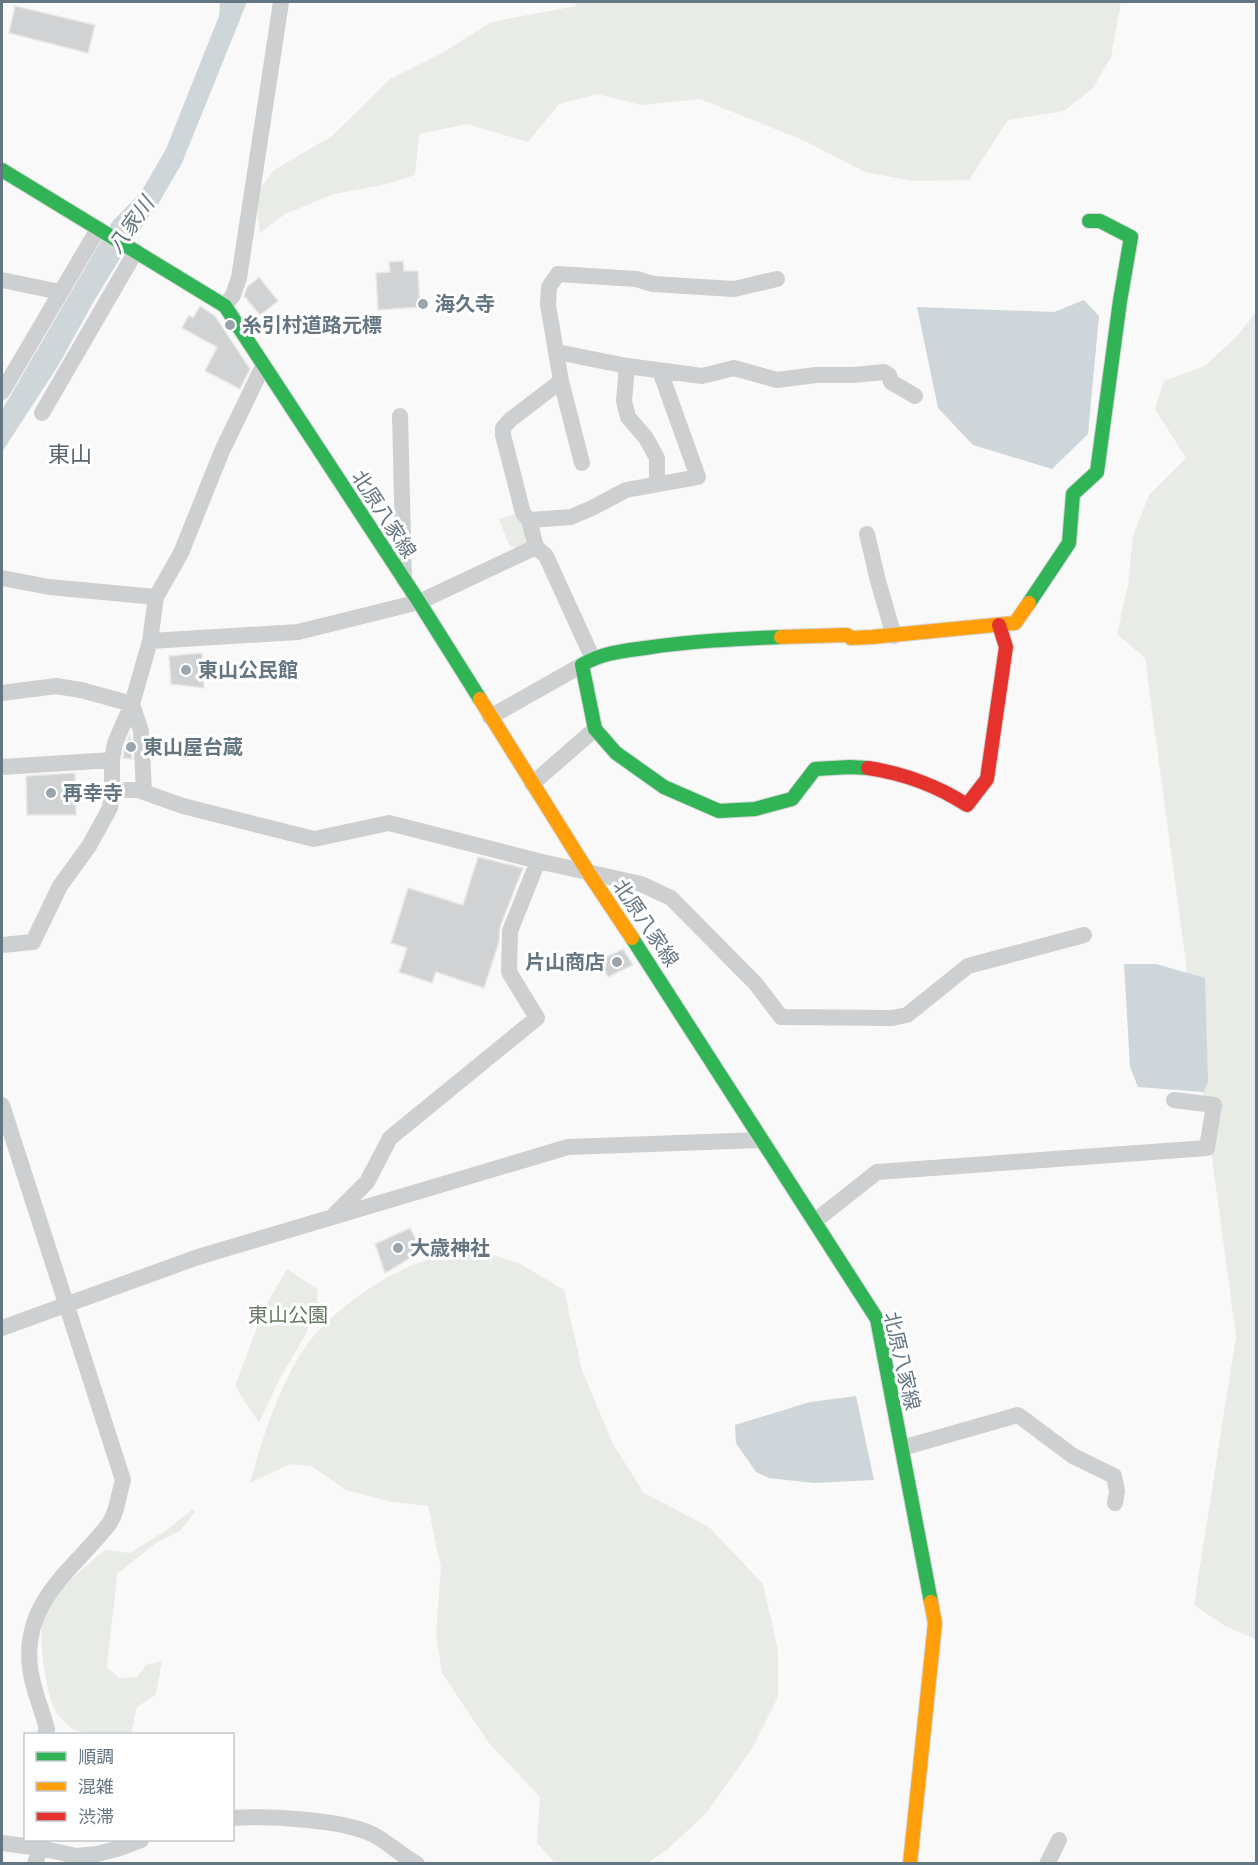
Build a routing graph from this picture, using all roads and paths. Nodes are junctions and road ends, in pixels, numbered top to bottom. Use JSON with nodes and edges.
{"nodes":[{"id":1,"x":281,"y":2,"type":"edge"},
{"id":2,"x":2,"y":170,"type":"edge"},
{"id":3,"x":1089,"y":221,"type":"dead end"},
{"id":4,"x":98,"y":229,"type":"junction"},
{"id":5,"x":135,"y":251,"type":"junction"},
{"id":6,"x":2,"y":279,"type":"edge"},
{"id":7,"x":777,"y":279,"type":"dead end"},
{"id":8,"x":60,"y":292,"type":"junction"},
{"id":9,"x":225,"y":306,"type":"junction"},
{"id":10,"x":557,"y":352,"type":"junction"},
{"id":11,"x":263,"y":366,"type":"junction"},
{"id":12,"x":627,"y":366,"type":"junction"},
{"id":13,"x":660,"y":371,"type":"junction"},
{"id":14,"x":561,"y":381,"type":"junction"},
{"id":15,"x":2,"y":392,"type":"edge"},
{"id":16,"x":915,"y":396,"type":"dead end"},
{"id":17,"x":42,"y":413,"type":"dead end"},
{"id":18,"x":400,"y":416,"type":"dead end"},
{"id":19,"x":582,"y":463,"type":"dead end"},
{"id":20,"x":657,"y":484,"type":"junction"},
{"id":21,"x":529,"y":520,"type":"junction"},
{"id":22,"x":867,"y":534,"type":"dead end"},
{"id":23,"x":536,"y":547,"type":"junction"},
{"id":24,"x":2,"y":578,"type":"edge"},
{"id":25,"x":404,"y":580,"type":"junction"},
{"id":26,"x":156,"y":597,"type":"junction"},
{"id":27,"x":418,"y":602,"type":"junction"},
{"id":28,"x":999,"y":625,"type":"junction"},
{"id":29,"x":894,"y":636,"type":"junction"},
{"id":30,"x":150,"y":641,"type":"junction"},
{"id":31,"x":587,"y":662,"type":"junction"},
{"id":32,"x":2,"y":693,"type":"edge"},
{"id":33,"x":132,"y":704,"type":"junction"},
{"id":34,"x":490,"y":717,"type":"junction"},
{"id":35,"x":595,"y":729,"type":"junction"},
{"id":36,"x":112,"y":760,"type":"junction"},
{"id":37,"x":2,"y":767,"type":"edge"},
{"id":38,"x":532,"y":784,"type":"junction"},
{"id":39,"x":112,"y":790,"type":"junction"},
{"id":40,"x":144,"y":792,"type":"junction"},
{"id":41,"x":538,"y":861,"type":"junction"},
{"id":42,"x":588,"y":872,"type":"junction"},
{"id":43,"x":1084,"y":935,"type":"dead end"},
{"id":44,"x":2,"y":945,"type":"edge"},
{"id":45,"x":1174,"y":1100,"type":"dead end"},
{"id":46,"x":2,"y":1105,"type":"edge"},
{"id":47,"x":761,"y":1140,"type":"junction"},
{"id":48,"x":7,"y":1144,"type":"edge"},
{"id":49,"x":331,"y":1218,"type":"junction"},
{"id":50,"x":815,"y":1221,"type":"junction"},
{"id":51,"x":64,"y":1304,"type":"junction"},
{"id":52,"x":2,"y":1328,"type":"edge"},
{"id":53,"x":902,"y":1448,"type":"junction"},
{"id":54,"x":1115,"y":1503,"type":"dead end"},
{"id":55,"x":45,"y":1733,"type":"edge"},
{"id":56,"x":234,"y":1818,"type":"edge"},
{"id":57,"x":1059,"y":1840,"type":"dead end"},
{"id":58,"x":136,"y":1841,"type":"edge"},
{"id":59,"x":2,"y":1843,"type":"edge"},
{"id":60,"x":35,"y":1849,"type":"edge"},
{"id":61,"x":417,"y":1863,"type":"edge"},
{"id":62,"x":910,"y":1863,"type":"edge"},
{"id":63,"x":1047,"y":1863,"type":"edge"}],
"edges":[{"from":1,"to":9,"type":"street"},
{"from":2,"to":4,"type":"main road","name":"北原八家線"},
{"from":3,"to":28,"type":"main road"},
{"from":4,"to":5,"type":"main road","name":"北原八家線"},
{"from":4,"to":8,"type":"street"},
{"from":5,"to":9,"type":"main road","name":"北原八家線"},
{"from":5,"to":17,"type":"street"},
{"from":6,"to":8,"type":"street"},
{"from":7,"to":10,"type":"street"},
{"from":8,"to":15,"type":"street"},
{"from":9,"to":11,"type":"main road","name":"北原八家線"},
{"from":10,"to":12,"type":"street"},
{"from":10,"to":14,"type":"street"},
{"from":11,"to":25,"type":"main road","name":"北原八家線"},
{"from":11,"to":26,"type":"street"},
{"from":12,"to":13,"type":"street"},
{"from":12,"to":20,"type":"street"},
{"from":13,"to":16,"type":"street"},
{"from":13,"to":20,"type":"street"},
{"from":14,"to":19,"type":"street"},
{"from":14,"to":21,"type":"street"},
{"from":18,"to":25,"type":"street"},
{"from":20,"to":21,"type":"street"},
{"from":21,"to":23,"type":"street"},
{"from":22,"to":29,"type":"street"},
{"from":23,"to":27,"type":"street"},
{"from":23,"to":31,"type":"street"},
{"from":24,"to":26,"type":"street"},
{"from":25,"to":27,"type":"main road","name":"北原八家線"},
{"from":26,"to":30,"type":"street"},
{"from":27,"to":30,"type":"street"},
{"from":27,"to":34,"type":"main road","name":"北原八家線"},
{"from":28,"to":29,"type":"main road"},
{"from":28,"to":35,"type":"main road"},
{"from":29,"to":31,"type":"main road"},
{"from":30,"to":33,"type":"street"},
{"from":31,"to":34,"type":"street"},
{"from":31,"to":35,"type":"main road"},
{"from":32,"to":33,"type":"street"},
{"from":33,"to":36,"type":"street"},
{"from":33,"to":40,"type":"street"},
{"from":34,"to":38,"type":"main road","name":"北原八家線"},
{"from":35,"to":38,"type":"street"},
{"from":36,"to":37,"type":"street"},
{"from":36,"to":39,"type":"street"},
{"from":38,"to":42,"type":"main road","name":"北原八家線"},
{"from":39,"to":40,"type":"street"},
{"from":39,"to":44,"type":"street"},
{"from":40,"to":41,"type":"street"},
{"from":41,"to":42,"type":"street"},
{"from":41,"to":49,"type":"street"},
{"from":42,"to":43,"type":"street"},
{"from":42,"to":47,"type":"main road","name":"北原八家線"},
{"from":45,"to":50,"type":"street"},
{"from":46,"to":48,"type":"street"},
{"from":47,"to":49,"type":"street"},
{"from":47,"to":50,"type":"main road","name":"北原八家線"},
{"from":48,"to":51,"type":"street"},
{"from":49,"to":51,"type":"street"},
{"from":50,"to":53,"type":"main road","name":"北原八家線"},
{"from":51,"to":52,"type":"street"},
{"from":51,"to":55,"type":"street"},
{"from":53,"to":54,"type":"street"},
{"from":53,"to":62,"type":"main road","name":"北原八家線"},
{"from":56,"to":61,"type":"street"},
{"from":57,"to":63,"type":"street"},
{"from":58,"to":60,"type":"street"},
{"from":59,"to":60,"type":"street"}]}
